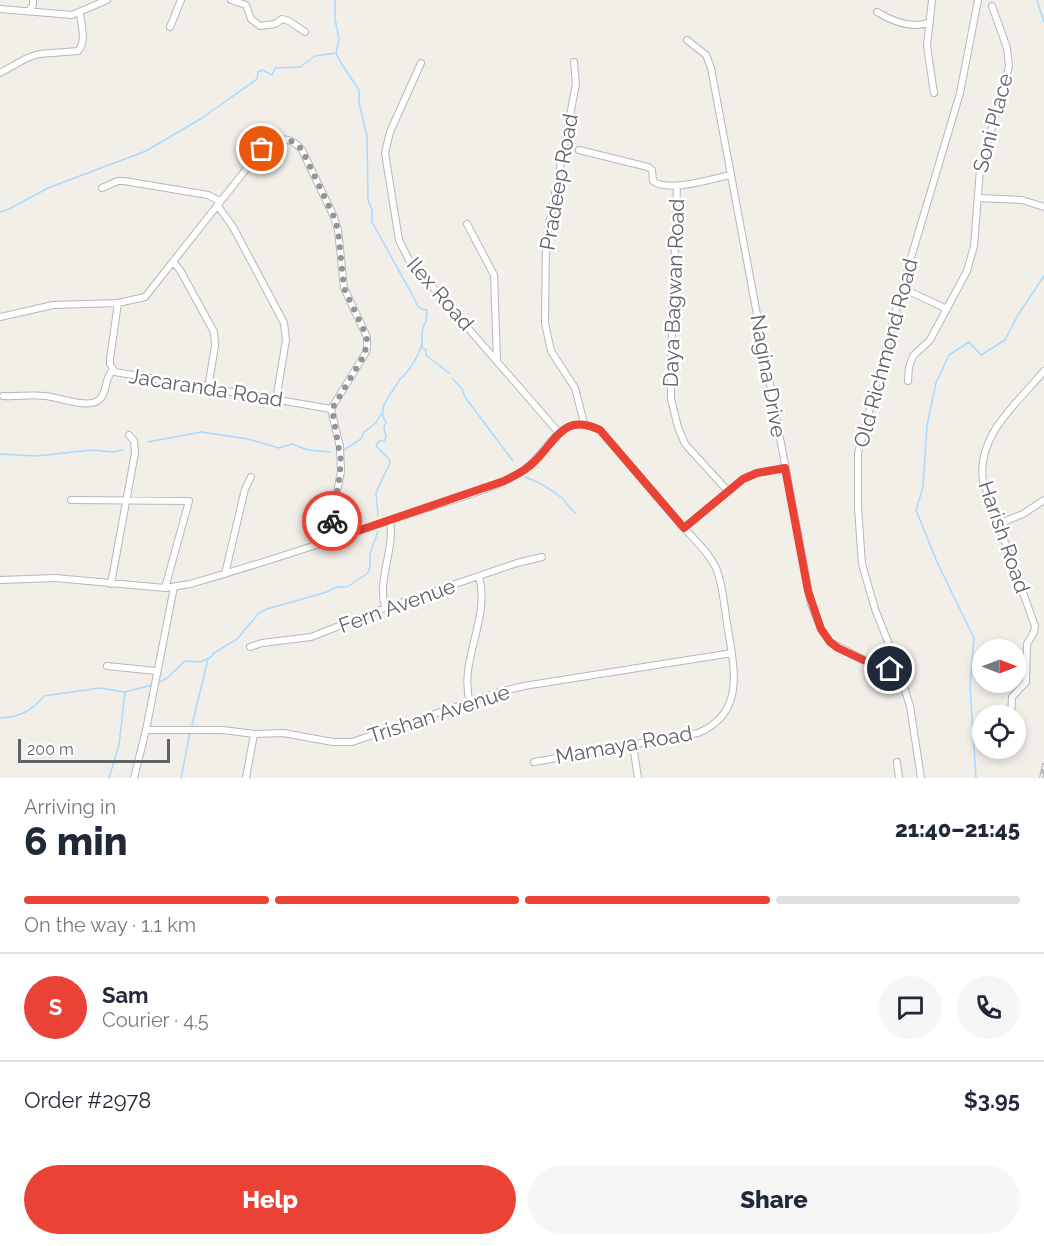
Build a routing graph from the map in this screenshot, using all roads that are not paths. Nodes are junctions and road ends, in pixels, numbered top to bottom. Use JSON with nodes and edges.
{"nodes":[{"id":1,"x":33,"y":0,"type":"edge"},
{"id":2,"x":107,"y":0,"type":"edge"},
{"id":3,"x":181,"y":0,"type":"edge"},
{"id":4,"x":230,"y":0,"type":"edge"},
{"id":5,"x":932,"y":0,"type":"edge"},
{"id":6,"x":978,"y":0,"type":"edge"},
{"id":7,"x":992,"y":6,"type":"dead end"},
{"id":8,"x":227,"y":8,"type":"dead end"},
{"id":9,"x":0,"y":9,"type":"edge"},
{"id":10,"x":29,"y":10,"type":"junction"},
{"id":11,"x":877,"y":12,"type":"dead end"},
{"id":12,"x":80,"y":13,"type":"junction"},
{"id":13,"x":928,"y":24,"type":"junction"},
{"id":14,"x":170,"y":27,"type":"dead end"},
{"id":15,"x":305,"y":32,"type":"dead end"},
{"id":16,"x":687,"y":40,"type":"dead end"},
{"id":17,"x":574,"y":62,"type":"dead end"},
{"id":18,"x":421,"y":63,"type":"dead end"},
{"id":19,"x":0,"y":74,"type":"edge"},
{"id":20,"x":934,"y":93,"type":"dead end"},
{"id":21,"x":579,"y":150,"type":"dead end"},
{"id":22,"x":730,"y":175,"type":"junction"},
{"id":23,"x":677,"y":186,"type":"junction"},
{"id":24,"x":102,"y":188,"type":"dead end"},
{"id":25,"x":978,"y":198,"type":"junction"},
{"id":26,"x":219,"y":203,"type":"junction"},
{"id":27,"x":1044,"y":207,"type":"edge"},
{"id":28,"x":467,"y":224,"type":"dead end"},
{"id":29,"x":173,"y":262,"type":"junction"},
{"id":30,"x":902,"y":288,"type":"junction"},
{"id":31,"x":118,"y":303,"type":"junction"},
{"id":32,"x":947,"y":309,"type":"junction"},
{"id":33,"x":0,"y":316,"type":"edge"},
{"id":34,"x":497,"y":361,"type":"junction"},
{"id":35,"x":113,"y":370,"type":"junction"},
{"id":36,"x":1044,"y":371,"type":"edge"},
{"id":37,"x":908,"y":381,"type":"dead end"},
{"id":38,"x":208,"y":387,"type":"junction"},
{"id":39,"x":3,"y":396,"type":"dead end"},
{"id":40,"x":276,"y":399,"type":"junction"},
{"id":41,"x":332,"y":409,"type":"junction"},
{"id":42,"x":584,"y":423,"type":"junction"},
{"id":43,"x":559,"y":433,"type":"junction"},
{"id":44,"x":129,"y":435,"type":"dead end"},
{"id":45,"x":785,"y":468,"type":"junction"},
{"id":46,"x":251,"y":477,"type":"dead end"},
{"id":47,"x":727,"y":490,"type":"junction"},
{"id":48,"x":71,"y":500,"type":"dead end"},
{"id":49,"x":127,"y":500,"type":"junction"},
{"id":50,"x":1044,"y":500,"type":"edge"},
{"id":51,"x":390,"y":521,"type":"junction"},
{"id":52,"x":998,"y":524,"type":"junction"},
{"id":53,"x":684,"y":528,"type":"junction"},
{"id":54,"x":328,"y":541,"type":"junction"},
{"id":55,"x":542,"y":557,"type":"dead end"},
{"id":56,"x":225,"y":574,"type":"junction"},
{"id":57,"x":479,"y":576,"type":"junction"},
{"id":58,"x":0,"y":580,"type":"edge"},
{"id":59,"x":111,"y":584,"type":"junction"},
{"id":60,"x":174,"y":587,"type":"junction"},
{"id":61,"x":165,"y":588,"type":"junction"},
{"id":62,"x":385,"y":608,"type":"junction"},
{"id":63,"x":250,"y":647,"type":"dead end"},
{"id":64,"x":732,"y":653,"type":"junction"},
{"id":65,"x":107,"y":666,"type":"dead end"},
{"id":66,"x":156,"y":671,"type":"junction"},
{"id":67,"x":899,"y":672,"type":"junction"},
{"id":68,"x":470,"y":703,"type":"junction"},
{"id":69,"x":1012,"y":705,"type":"edge"},
{"id":70,"x":146,"y":729,"type":"junction"},
{"id":71,"x":255,"y":734,"type":"junction"},
{"id":72,"x":633,"y":745,"type":"junction"},
{"id":73,"x":534,"y":762,"type":"dead end"},
{"id":74,"x":897,"y":762,"type":"dead end"},
{"id":75,"x":134,"y":778,"type":"edge"},
{"id":76,"x":246,"y":778,"type":"edge"},
{"id":77,"x":638,"y":778,"type":"edge"},
{"id":78,"x":899,"y":778,"type":"edge"},
{"id":79,"x":921,"y":778,"type":"edge"}],
"edges":[{"from":1,"to":10,"type":"street"},
{"from":2,"to":12,"type":"street"},
{"from":3,"to":14,"type":"street"},
{"from":4,"to":8,"type":"street"},
{"from":4,"to":15,"type":"street"},
{"from":5,"to":13,"type":"street"},
{"from":6,"to":30,"type":"street","name":"Old Richmond Road"},
{"from":7,"to":25,"type":"street","name":"Soni Place"},
{"from":9,"to":10,"type":"street"},
{"from":10,"to":12,"type":"street"},
{"from":11,"to":13,"type":"street"},
{"from":12,"to":19,"type":"street"},
{"from":13,"to":20,"type":"street"},
{"from":16,"to":22,"type":"street","name":"Nagina Drive"},
{"from":17,"to":42,"type":"street","name":"Pradeep Road"},
{"from":18,"to":34,"type":"street","name":"Ilex Road"},
{"from":21,"to":23,"type":"street"},
{"from":22,"to":23,"type":"street"},
{"from":22,"to":45,"type":"street","name":"Nagina Drive"},
{"from":23,"to":47,"type":"street","name":"Daya Bagwan Road"},
{"from":24,"to":26,"type":"street"},
{"from":25,"to":27,"type":"street"},
{"from":25,"to":32,"type":"street","name":"Soni Place"},
{"from":26,"to":29,"type":"street"},
{"from":26,"to":40,"type":"street"},
{"from":26,"to":41,"type":"street"},
{"from":28,"to":34,"type":"street"},
{"from":29,"to":31,"type":"street"},
{"from":29,"to":38,"type":"street"},
{"from":30,"to":32,"type":"street"},
{"from":30,"to":67,"type":"street","name":"Old Richmond Road"},
{"from":31,"to":33,"type":"street"},
{"from":31,"to":35,"type":"street","name":"Jacaranda Road"},
{"from":32,"to":37,"type":"street","name":"Soni Place"},
{"from":34,"to":43,"type":"street","name":"Ilex Road"},
{"from":35,"to":38,"type":"street","name":"Jacaranda Road"},
{"from":35,"to":39,"type":"street"},
{"from":36,"to":52,"type":"street","name":"Harish Road"},
{"from":38,"to":40,"type":"street","name":"Jacaranda Road"},
{"from":40,"to":41,"type":"street","name":"Jacaranda Road"},
{"from":41,"to":54,"type":"street"},
{"from":42,"to":43,"type":"street"},
{"from":42,"to":53,"type":"street"},
{"from":43,"to":51,"type":"street"},
{"from":44,"to":49,"type":"street"},
{"from":45,"to":47,"type":"street"},
{"from":45,"to":67,"type":"street","name":"Nagina Drive"},
{"from":46,"to":56,"type":"street"},
{"from":47,"to":53,"type":"street"},
{"from":48,"to":49,"type":"street"},
{"from":49,"to":59,"type":"street"},
{"from":49,"to":61,"type":"street"},
{"from":50,"to":52,"type":"street"},
{"from":51,"to":54,"type":"street"},
{"from":51,"to":62,"type":"street"},
{"from":52,"to":69,"type":"street","name":"Harish Road"},
{"from":53,"to":64,"type":"street","name":"Mamaya Road"},
{"from":54,"to":56,"type":"street"},
{"from":55,"to":57,"type":"street","name":"Fern Avenue"},
{"from":56,"to":60,"type":"street"},
{"from":57,"to":62,"type":"street","name":"Fern Avenue"},
{"from":57,"to":68,"type":"street"},
{"from":58,"to":59,"type":"street"},
{"from":59,"to":61,"type":"street"},
{"from":60,"to":61,"type":"street"},
{"from":60,"to":66,"type":"street"},
{"from":62,"to":63,"type":"street","name":"Fern Avenue"},
{"from":64,"to":68,"type":"street","name":"Trishan Avenue"},
{"from":64,"to":72,"type":"street","name":"Mamaya Road"},
{"from":65,"to":66,"type":"street"},
{"from":66,"to":70,"type":"street"},
{"from":67,"to":79,"type":"street","name":"Old Richmond Road"},
{"from":68,"to":71,"type":"street","name":"Trishan Avenue"},
{"from":70,"to":71,"type":"street","name":"Trishan Avenue"},
{"from":70,"to":75,"type":"street"},
{"from":71,"to":76,"type":"street"},
{"from":72,"to":73,"type":"street","name":"Mamaya Road"},
{"from":72,"to":77,"type":"street"},
{"from":74,"to":78,"type":"street"}]}
